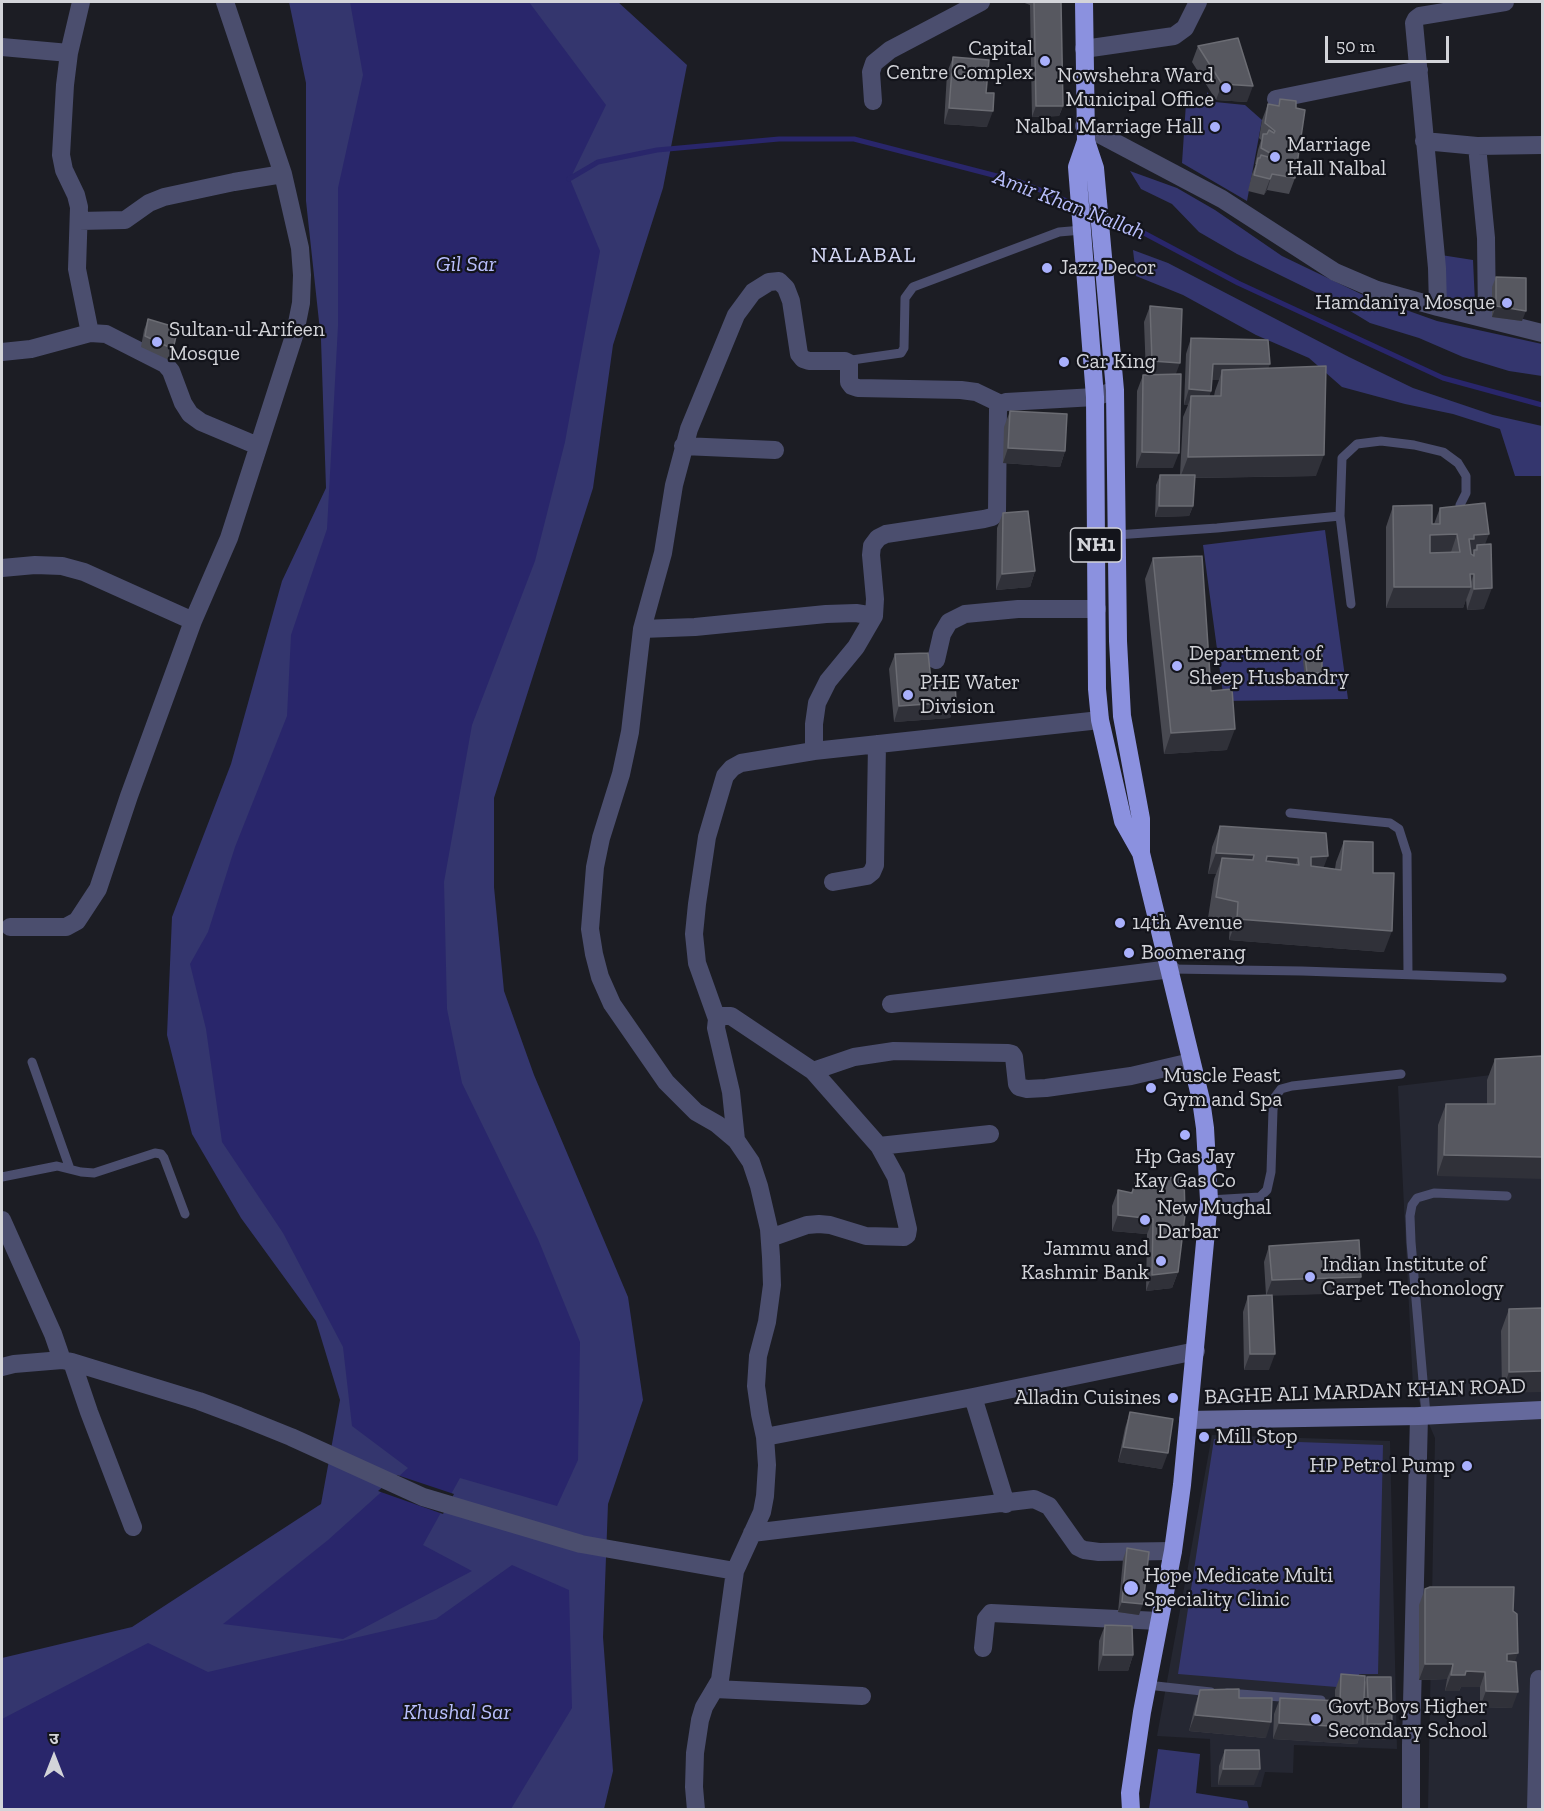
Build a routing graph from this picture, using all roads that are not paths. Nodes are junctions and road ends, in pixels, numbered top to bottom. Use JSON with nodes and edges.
{"nodes":[{"id":1,"x":81,"y":2,"type":"edge"},
{"id":2,"x":225,"y":2,"type":"edge"},
{"id":3,"x":981,"y":2,"type":"edge"},
{"id":4,"x":1084,"y":2,"type":"edge"},
{"id":5,"x":1198,"y":2,"type":"edge"},
{"id":6,"x":1505,"y":2,"type":"edge"},
{"id":7,"x":2,"y":47,"type":"edge"},
{"id":8,"x":1084,"y":49,"type":"junction"},
{"id":9,"x":69,"y":53,"type":"junction"},
{"id":10,"x":1419,"y":70,"type":"junction"},
{"id":11,"x":1276,"y":99,"type":"dead end"},
{"id":12,"x":873,"y":101,"type":"dead end"},
{"id":13,"x":1085,"y":134,"type":"junction"},
{"id":14,"x":1424,"y":141,"type":"junction"},
{"id":15,"x":1542,"y":145,"type":"edge"},
{"id":16,"x":1477,"y":146,"type":"junction"},
{"id":17,"x":283,"y":174,"type":"junction"},
{"id":18,"x":79,"y":221,"type":"junction"},
{"id":19,"x":1082,"y":230,"type":"junction"},
{"id":20,"x":1438,"y":307,"type":"junction"},
{"id":21,"x":1487,"y":319,"type":"junction"},
{"id":22,"x":90,"y":333,"type":"junction"},
{"id":23,"x":1542,"y":333,"type":"edge"},
{"id":24,"x":2,"y":352,"type":"edge"},
{"id":25,"x":845,"y":361,"type":"junction"},
{"id":26,"x":1115,"y":390,"type":"junction"},
{"id":27,"x":1095,"y":397,"type":"junction"},
{"id":28,"x":1001,"y":404,"type":"junction"},
{"id":29,"x":258,"y":446,"type":"junction"},
{"id":30,"x":683,"y":446,"type":"junction"},
{"id":31,"x":775,"y":450,"type":"dead end"},
{"id":32,"x":1460,"y":504,"type":"edge"},
{"id":33,"x":1340,"y":516,"type":"junction"},
{"id":34,"x":1095,"y":534,"type":"junction"},
{"id":35,"x":1116,"y":534,"type":"junction"},
{"id":36,"x":2,"y":568,"type":"edge"},
{"id":37,"x":1351,"y":604,"type":"dead end"},
{"id":38,"x":1097,"y":609,"type":"junction"},
{"id":39,"x":874,"y":616,"type":"junction"},
{"id":40,"x":193,"y":621,"type":"junction"},
{"id":41,"x":642,"y":629,"type":"junction"},
{"id":42,"x":936,"y":660,"type":"dead end"},
{"id":43,"x":1100,"y":720,"type":"junction"},
{"id":44,"x":877,"y":744,"type":"junction"},
{"id":45,"x":814,"y":752,"type":"junction"},
{"id":46,"x":1290,"y":813,"type":"dead end"},
{"id":47,"x":1141,"y":853,"type":"junction"},
{"id":48,"x":833,"y":882,"type":"dead end"},
{"id":49,"x":6,"y":927,"type":"edge"},
{"id":50,"x":1171,"y":969,"type":"junction"},
{"id":51,"x":1408,"y":974,"type":"junction"},
{"id":52,"x":1503,"y":978,"type":"dead end"},
{"id":53,"x":891,"y":1004,"type":"dead end"},
{"id":54,"x":717,"y":1019,"type":"junction"},
{"id":55,"x":32,"y":1062,"type":"dead end"},
{"id":56,"x":1191,"y":1062,"type":"junction"},
{"id":57,"x":813,"y":1071,"type":"junction"},
{"id":58,"x":1401,"y":1074,"type":"dead end"},
{"id":59,"x":990,"y":1134,"type":"dead end"},
{"id":60,"x":736,"y":1140,"type":"junction"},
{"id":61,"x":879,"y":1146,"type":"junction"},
{"id":62,"x":70,"y":1169,"type":"junction"},
{"id":63,"x":2,"y":1177,"type":"edge"},
{"id":64,"x":1507,"y":1196,"type":"dead end"},
{"id":65,"x":1209,"y":1200,"type":"junction"},
{"id":66,"x":185,"y":1214,"type":"dead end"},
{"id":67,"x":2,"y":1220,"type":"edge"},
{"id":68,"x":770,"y":1238,"type":"junction"},
{"id":69,"x":1196,"y":1351,"type":"junction"},
{"id":70,"x":67,"y":1361,"type":"junction"},
{"id":71,"x":2,"y":1366,"type":"edge"},
{"id":72,"x":973,"y":1397,"type":"junction"},
{"id":73,"x":1542,"y":1410,"type":"edge"},
{"id":74,"x":1422,"y":1415,"type":"junction"},
{"id":75,"x":1188,"y":1420,"type":"junction"},
{"id":76,"x":765,"y":1437,"type":"junction"},
{"id":77,"x":1006,"y":1504,"type":"junction"},
{"id":78,"x":133,"y":1527,"type":"dead end"},
{"id":79,"x":752,"y":1533,"type":"junction"},
{"id":80,"x":1173,"y":1551,"type":"junction"},
{"id":81,"x":735,"y":1571,"type":"junction"},
{"id":82,"x":1159,"y":1620,"type":"junction"},
{"id":83,"x":983,"y":1648,"type":"dead end"},
{"id":84,"x":1539,"y":1679,"type":"dead end"},
{"id":85,"x":1148,"y":1685,"type":"junction"},
{"id":86,"x":715,"y":1689,"type":"junction"},
{"id":87,"x":862,"y":1696,"type":"dead end"},
{"id":88,"x":1325,"y":1701,"type":"edge"},
{"id":89,"x":1131,"y":1801,"type":"edge"},
{"id":90,"x":696,"y":1809,"type":"edge"},
{"id":91,"x":1117,"y":1809,"type":"edge"},
{"id":92,"x":1411,"y":1809,"type":"edge"},
{"id":93,"x":1536,"y":1809,"type":"edge"}],
"edges":[{"from":1,"to":9,"type":"street"},
{"from":2,"to":17,"type":"street"},
{"from":3,"to":12,"type":"street"},
{"from":4,"to":8,"type":"highway","number":"NH1"},
{"from":5,"to":8,"type":"street"},
{"from":6,"to":10,"type":"street"},
{"from":7,"to":9,"type":"street"},
{"from":8,"to":13,"type":"highway","number":"NH1"},
{"from":9,"to":18,"type":"street"},
{"from":10,"to":11,"type":"street"},
{"from":10,"to":14,"type":"street"},
{"from":13,"to":19,"type":"highway","number":"NH1"},
{"from":13,"to":20,"type":"street"},
{"from":13,"to":26,"type":"highway","number":"NH1"},
{"from":14,"to":16,"type":"street"},
{"from":14,"to":20,"type":"street"},
{"from":15,"to":16,"type":"street"},
{"from":16,"to":21,"type":"street"},
{"from":17,"to":18,"type":"street"},
{"from":17,"to":29,"type":"street"},
{"from":18,"to":22,"type":"street"},
{"from":19,"to":25,"type":"lane"},
{"from":19,"to":27,"type":"highway","number":"NH1"},
{"from":20,"to":21,"type":"street"},
{"from":21,"to":23,"type":"street"},
{"from":22,"to":24,"type":"street"},
{"from":22,"to":29,"type":"street"},
{"from":25,"to":28,"type":"street"},
{"from":25,"to":30,"type":"street"},
{"from":26,"to":27,"type":"street"},
{"from":26,"to":35,"type":"highway","number":"NH1"},
{"from":27,"to":28,"type":"street"},
{"from":27,"to":34,"type":"highway","number":"NH1"},
{"from":28,"to":39,"type":"street"},
{"from":29,"to":40,"type":"street"},
{"from":30,"to":31,"type":"street"},
{"from":30,"to":41,"type":"street"},
{"from":32,"to":33,"type":"lane"},
{"from":33,"to":35,"type":"lane"},
{"from":33,"to":37,"type":"lane"},
{"from":34,"to":35,"type":"highway"},
{"from":34,"to":38,"type":"highway","number":"NH1"},
{"from":35,"to":47,"type":"highway","number":"NH1"},
{"from":36,"to":40,"type":"street"},
{"from":38,"to":42,"type":"street"},
{"from":38,"to":43,"type":"highway","number":"NH1"},
{"from":39,"to":41,"type":"street"},
{"from":39,"to":45,"type":"street"},
{"from":40,"to":49,"type":"street"},
{"from":41,"to":60,"type":"street"},
{"from":43,"to":44,"type":"street"},
{"from":43,"to":47,"type":"highway","number":"NH1"},
{"from":44,"to":45,"type":"street"},
{"from":44,"to":48,"type":"street"},
{"from":45,"to":54,"type":"street"},
{"from":46,"to":51,"type":"lane"},
{"from":47,"to":50,"type":"highway","number":"NH1"},
{"from":50,"to":51,"type":"lane"},
{"from":50,"to":53,"type":"street"},
{"from":50,"to":56,"type":"highway","number":"NH1"},
{"from":51,"to":52,"type":"lane"},
{"from":54,"to":57,"type":"street"},
{"from":54,"to":60,"type":"street"},
{"from":55,"to":62,"type":"lane"},
{"from":56,"to":57,"type":"street"},
{"from":56,"to":65,"type":"highway","number":"NH1"},
{"from":57,"to":61,"type":"street"},
{"from":58,"to":65,"type":"lane"},
{"from":59,"to":61,"type":"street"},
{"from":60,"to":68,"type":"street"},
{"from":61,"to":68,"type":"street"},
{"from":62,"to":63,"type":"lane"},
{"from":62,"to":66,"type":"lane"},
{"from":64,"to":74,"type":"lane"},
{"from":65,"to":69,"type":"highway","number":"NH1"},
{"from":67,"to":70,"type":"street"},
{"from":68,"to":76,"type":"street"},
{"from":69,"to":72,"type":"street"},
{"from":69,"to":75,"type":"highway","number":"NH1"},
{"from":70,"to":71,"type":"street"},
{"from":70,"to":78,"type":"street"},
{"from":70,"to":81,"type":"street"},
{"from":72,"to":76,"type":"street"},
{"from":72,"to":77,"type":"street"},
{"from":73,"to":74,"type":"main road","name":"BAGHE ALI MARDAN KHAN ROAD"},
{"from":74,"to":75,"type":"main road","name":"BAGHE ALI MARDAN KHAN ROAD"},
{"from":74,"to":92,"type":"street"},
{"from":75,"to":80,"type":"highway","number":"NH1"},
{"from":76,"to":79,"type":"street"},
{"from":77,"to":79,"type":"street"},
{"from":77,"to":80,"type":"street"},
{"from":79,"to":81,"type":"street"},
{"from":80,"to":82,"type":"highway","number":"NH1"},
{"from":81,"to":86,"type":"street"},
{"from":82,"to":83,"type":"street"},
{"from":82,"to":85,"type":"highway","number":"NH1"},
{"from":84,"to":93,"type":"street"},
{"from":85,"to":88,"type":"lane"},
{"from":85,"to":89,"type":"highway","number":"NH1"},
{"from":86,"to":87,"type":"street"},
{"from":86,"to":90,"type":"street"},
{"from":89,"to":91,"type":"highway","number":"NH1"}]}
